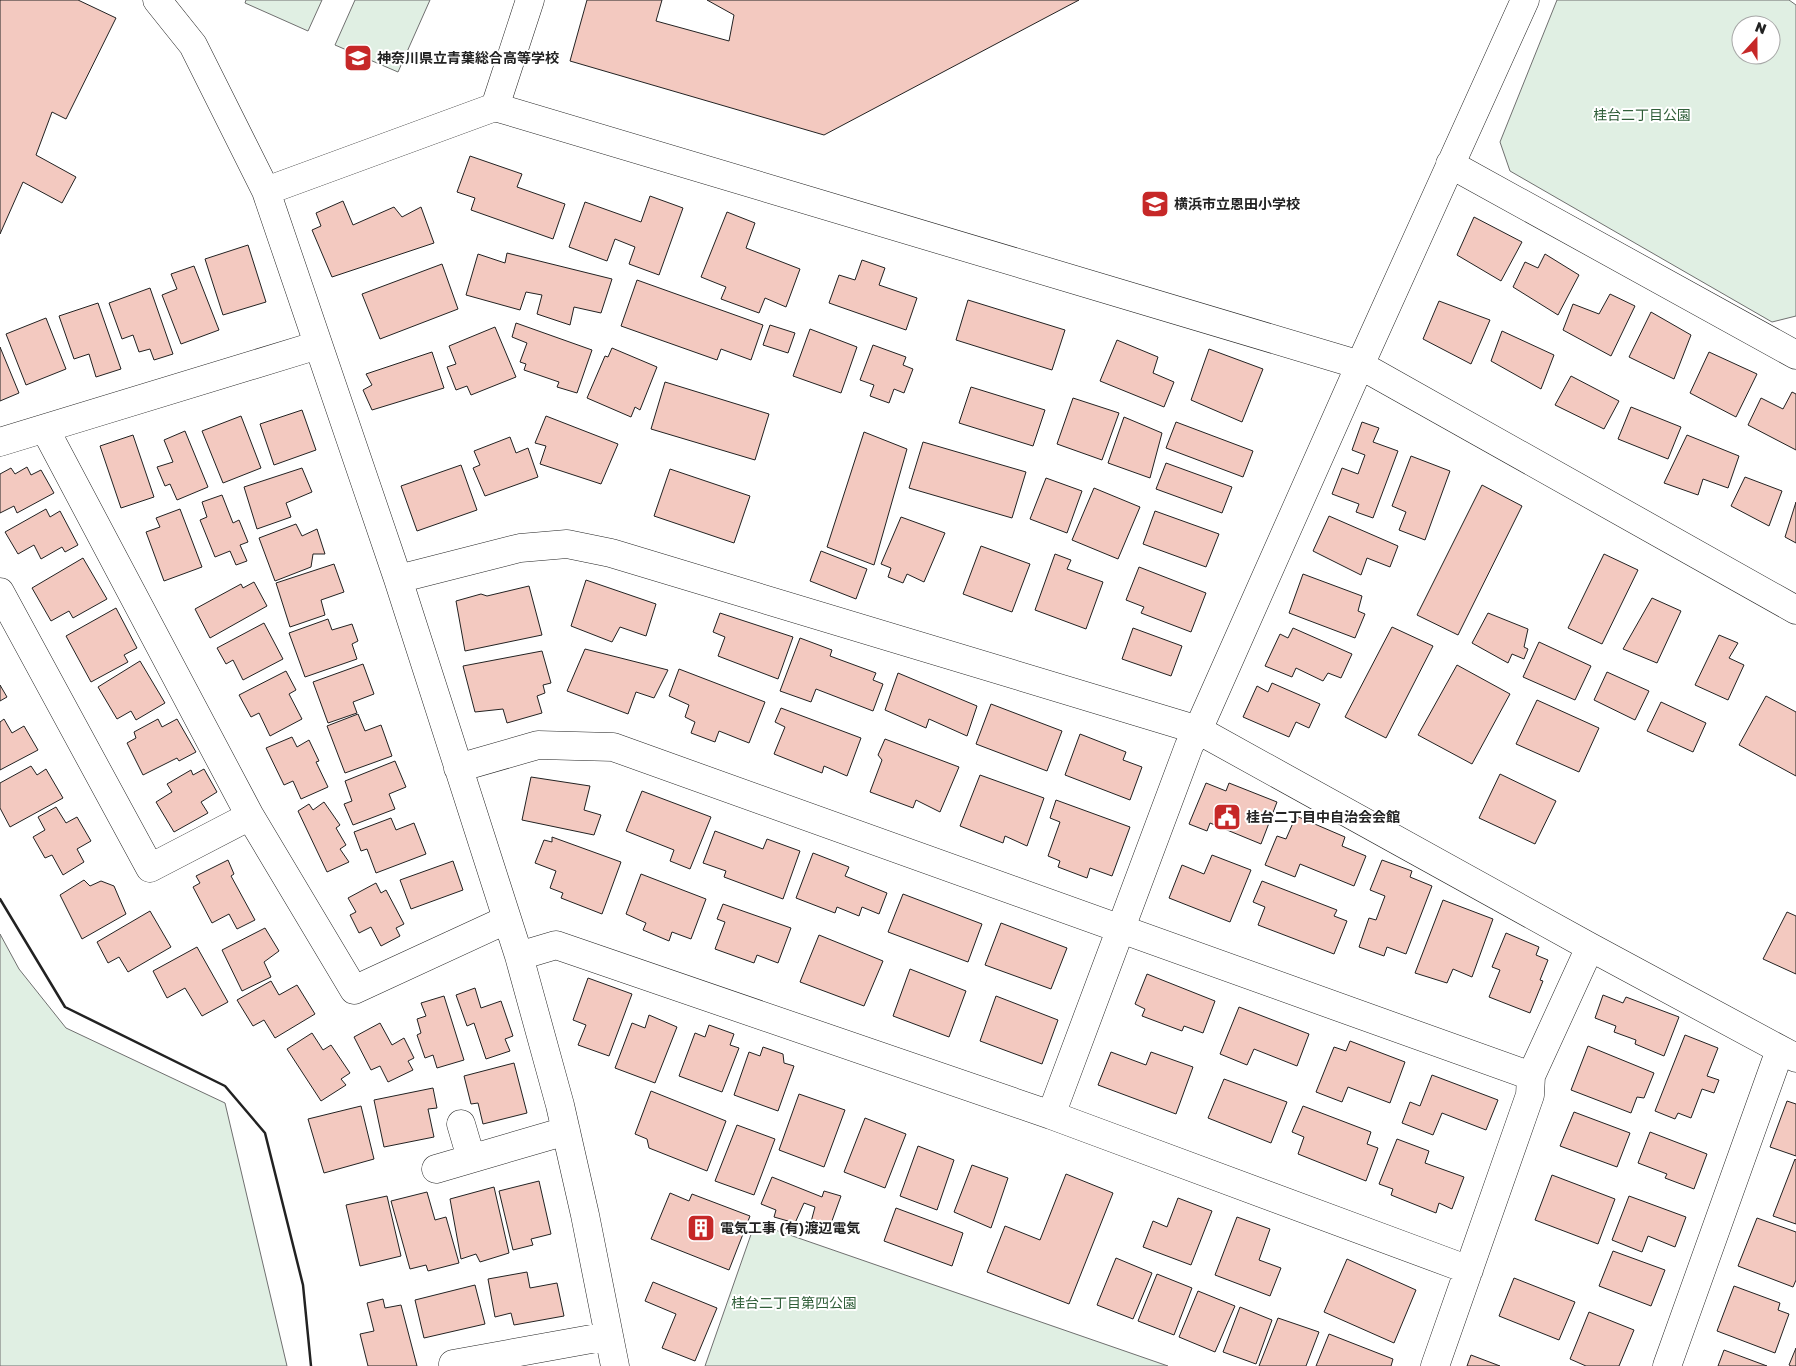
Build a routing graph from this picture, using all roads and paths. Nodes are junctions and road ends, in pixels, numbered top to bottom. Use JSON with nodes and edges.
{"nodes":[{"id":1,"x":156,"y":0,"type":"edge"},
{"id":2,"x":530,"y":0,"type":"edge"},
{"id":3,"x":1525,"y":0,"type":"edge"},
{"id":4,"x":496,"y":107,"type":"junction"},
{"id":5,"x":1450,"y":164,"type":"junction"},
{"id":6,"x":266,"y":191,"type":"junction"},
{"id":7,"x":318,"y":345,"type":"junction"},
{"id":8,"x":1796,"y":356,"type":"edge"},
{"id":9,"x":1360,"y":365,"type":"junction"},
{"id":10,"x":45,"y":429,"type":"junction"},
{"id":11,"x":0,"y":442,"type":"edge"},
{"id":12,"x":398,"y":579,"type":"junction"},
{"id":13,"x":0,"y":592,"type":"edge"},
{"id":14,"x":1796,"y":610,"type":"edge"},
{"id":15,"x":1198,"y":730,"type":"junction"},
{"id":16,"x":458,"y":768,"type":"junction"},
{"id":17,"x":250,"y":816,"type":"junction"},
{"id":18,"x":506,"y":920,"type":"junction"},
{"id":19,"x":1120,"y":927,"type":"junction"},
{"id":20,"x":1590,"y":947,"type":"junction"},
{"id":21,"x":519,"y":956,"type":"junction"},
{"id":22,"x":1788,"y":1054,"type":"edge"},
{"id":23,"x":1531,"y":1076,"type":"junction"},
{"id":24,"x":1051,"y":1116,"type":"junction"},
{"id":25,"x":461,"y":1124,"type":"dead end"},
{"id":26,"x":566,"y":1131,"type":"junction"},
{"id":27,"x":471,"y":1158,"type":"junction"},
{"id":28,"x":436,"y":1169,"type":"dead end"},
{"id":29,"x":1469,"y":1270,"type":"junction"},
{"id":30,"x":608,"y":1336,"type":"junction"},
{"id":31,"x":454,"y":1366,"type":"edge"},
{"id":32,"x":615,"y":1366,"type":"edge"},
{"id":33,"x":1435,"y":1366,"type":"edge"},
{"id":34,"x":1667,"y":1366,"type":"edge"}],
"edges":[{"from":1,"to":6,"type":"street"},
{"from":2,"to":4,"type":"street"},
{"from":3,"to":5,"type":"street"},
{"from":4,"to":6,"type":"street"},
{"from":4,"to":9,"type":"street"},
{"from":5,"to":8,"type":"street"},
{"from":5,"to":9,"type":"street"},
{"from":6,"to":7,"type":"street"},
{"from":7,"to":10,"type":"street"},
{"from":7,"to":12,"type":"street"},
{"from":9,"to":14,"type":"street"},
{"from":9,"to":15,"type":"street"},
{"from":10,"to":11,"type":"street"},
{"from":10,"to":17,"type":"street"},
{"from":12,"to":15,"type":"street"},
{"from":12,"to":16,"type":"street"},
{"from":13,"to":17,"type":"street"},
{"from":15,"to":19,"type":"street"},
{"from":15,"to":20,"type":"street"},
{"from":16,"to":18,"type":"street"},
{"from":16,"to":19,"type":"street"},
{"from":17,"to":18,"type":"street"},
{"from":18,"to":21,"type":"street"},
{"from":19,"to":23,"type":"street"},
{"from":19,"to":24,"type":"street"},
{"from":20,"to":22,"type":"street"},
{"from":20,"to":23,"type":"street"},
{"from":21,"to":24,"type":"street"},
{"from":21,"to":26,"type":"street"},
{"from":22,"to":34,"type":"street"},
{"from":23,"to":29,"type":"street"},
{"from":24,"to":29,"type":"street"},
{"from":25,"to":27,"type":"street"},
{"from":26,"to":27,"type":"street"},
{"from":26,"to":30,"type":"street"},
{"from":27,"to":28,"type":"street"},
{"from":29,"to":33,"type":"street"},
{"from":30,"to":31,"type":"street"},
{"from":30,"to":32,"type":"street"}]}
